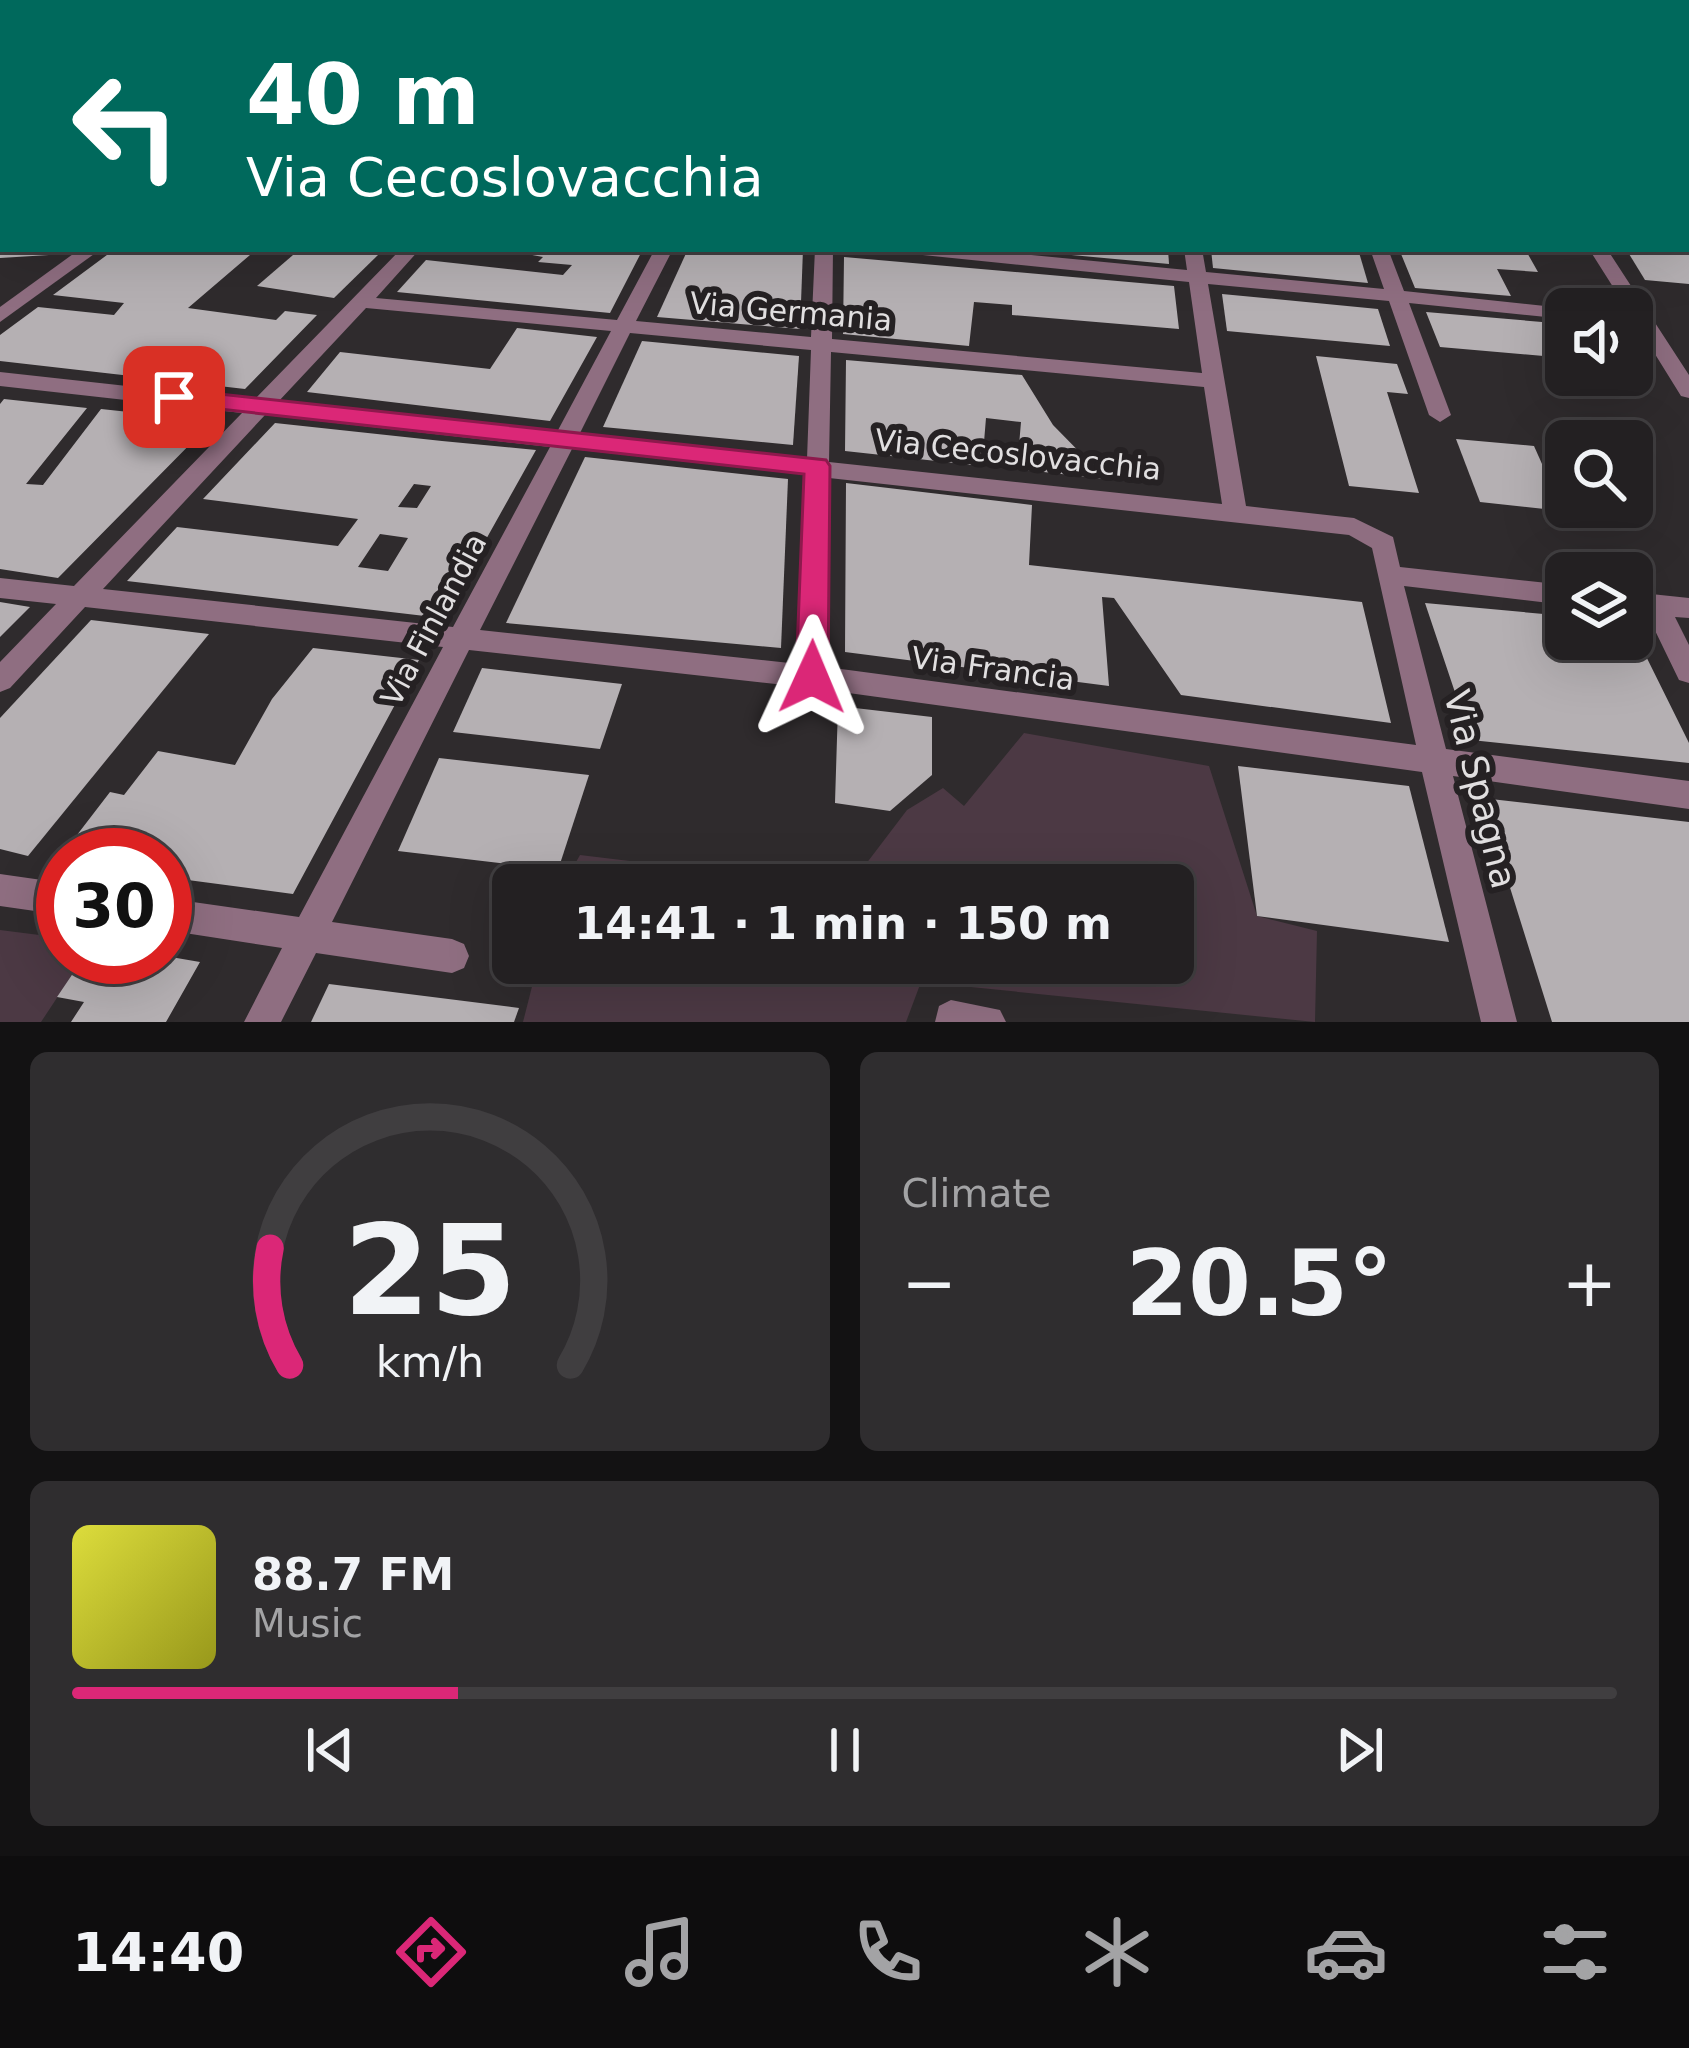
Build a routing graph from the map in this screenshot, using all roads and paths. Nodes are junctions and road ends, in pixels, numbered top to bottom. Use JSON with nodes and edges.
{"nodes":[{"id":1,"x":88,"y":252,"type":"edge"},
{"id":2,"x":408,"y":252,"type":"edge"},
{"id":3,"x":662,"y":252,"type":"edge"},
{"id":4,"x":824,"y":252,"type":"edge"},
{"id":5,"x":1194,"y":252,"type":"edge"},
{"id":6,"x":1380,"y":252,"type":"edge"},
{"id":7,"x":1600,"y":252,"type":"edge"},
{"id":8,"x":999,"y":253,"type":"edge"},
{"id":9,"x":1198,"y":277,"type":"junction"},
{"id":10,"x":1620,"y":288,"type":"edge"},
{"id":11,"x":1398,"y":296,"type":"junction"},
{"id":12,"x":361,"y":302,"type":"junction"},
{"id":13,"x":1545,"y":311,"type":"edge"},
{"id":14,"x":0,"y":316,"type":"edge"},
{"id":15,"x":624,"y":326,"type":"junction"},
{"id":16,"x":1653,"y":341,"type":"edge"},
{"id":17,"x":821,"y":344,"type":"junction"},
{"id":18,"x":0,"y":379,"type":"edge"},
{"id":19,"x":1215,"y":381,"type":"junction"},
{"id":20,"x":1689,"y":391,"type":"edge"},
{"id":21,"x":261,"y":406,"type":"junction"},
{"id":22,"x":1440,"y":415,"type":"dead end"},
{"id":23,"x":565,"y":439,"type":"junction"},
{"id":24,"x":817,"y":466,"type":"junction"},
{"id":25,"x":1235,"y":512,"type":"junction"},
{"id":26,"x":1388,"y":575,"type":"junction"},
{"id":27,"x":0,"y":588,"type":"edge"},
{"id":28,"x":1545,"y":593,"type":"edge"},
{"id":29,"x":78,"y":598,"type":"junction"},
{"id":30,"x":1653,"y":604,"type":"edge"},
{"id":31,"x":1689,"y":608,"type":"edge"},
{"id":32,"x":1653,"y":617,"type":"edge"},
{"id":33,"x":461,"y":639,"type":"junction"},
{"id":34,"x":1689,"y":672,"type":"edge"},
{"id":35,"x":812,"y":677,"type":"junction"},
{"id":36,"x":0,"y":680,"type":"edge"},
{"id":37,"x":1435,"y":764,"type":"junction"},
{"id":38,"x":1689,"y":795,"type":"edge"},
{"id":39,"x":0,"y":890,"type":"edge"},
{"id":40,"x":36,"y":895,"type":"edge"},
{"id":41,"x":192,"y":918,"type":"edge"},
{"id":42,"x":307,"y":934,"type":"junction"},
{"id":43,"x":452,"y":956,"type":"dead end"},
{"id":44,"x":951,"y":1018,"type":"dead end"},
{"id":45,"x":262,"y":1022,"type":"edge"},
{"id":46,"x":988,"y":1022,"type":"edge"},
{"id":47,"x":1499,"y":1022,"type":"edge"}],
"edges":[{"from":1,"to":14,"type":"street"},
{"from":2,"to":12,"type":"street"},
{"from":3,"to":15,"type":"street","name":"Via Finlandia"},
{"from":4,"to":17,"type":"street"},
{"from":5,"to":9,"type":"street"},
{"from":6,"to":11,"type":"street"},
{"from":7,"to":10,"type":"street"},
{"from":8,"to":9,"type":"street"},
{"from":9,"to":11,"type":"street"},
{"from":9,"to":19,"type":"street"},
{"from":11,"to":13,"type":"street"},
{"from":11,"to":22,"type":"street"},
{"from":12,"to":15,"type":"street","name":"Via Germania"},
{"from":12,"to":21,"type":"street"},
{"from":15,"to":17,"type":"street","name":"Via Germania"},
{"from":15,"to":23,"type":"street","name":"Via Finlandia"},
{"from":16,"to":20,"type":"street"},
{"from":17,"to":19,"type":"street","name":"Via Germania"},
{"from":17,"to":24,"type":"street"},
{"from":18,"to":21,"type":"street","name":"Via Cecoslovacchia"},
{"from":19,"to":25,"type":"street"},
{"from":21,"to":23,"type":"street","name":"Via Cecoslovacchia"},
{"from":21,"to":29,"type":"street"},
{"from":23,"to":24,"type":"street","name":"Via Cecoslovacchia"},
{"from":23,"to":33,"type":"street","name":"Via Finlandia"},
{"from":24,"to":25,"type":"street","name":"Via Cecoslovacchia"},
{"from":24,"to":35,"type":"street"},
{"from":25,"to":26,"type":"street","name":"Via Cecoslovacchia"},
{"from":26,"to":28,"type":"street"},
{"from":26,"to":37,"type":"street","name":"Via Spagna"},
{"from":27,"to":29,"type":"street","name":"Via Francia"},
{"from":29,"to":33,"type":"street","name":"Via Francia"},
{"from":29,"to":36,"type":"street"},
{"from":30,"to":31,"type":"street"},
{"from":32,"to":34,"type":"street"},
{"from":33,"to":35,"type":"street","name":"Via Francia"},
{"from":33,"to":42,"type":"street","name":"Via Finlandia"},
{"from":35,"to":37,"type":"street","name":"Via Francia"},
{"from":37,"to":38,"type":"street","name":"Via Francia"},
{"from":37,"to":47,"type":"street","name":"Via Spagna"},
{"from":39,"to":40,"type":"street"},
{"from":41,"to":42,"type":"street"},
{"from":42,"to":43,"type":"street"},
{"from":42,"to":45,"type":"street","name":"Via Finlandia"},
{"from":44,"to":46,"type":"street"}]}
